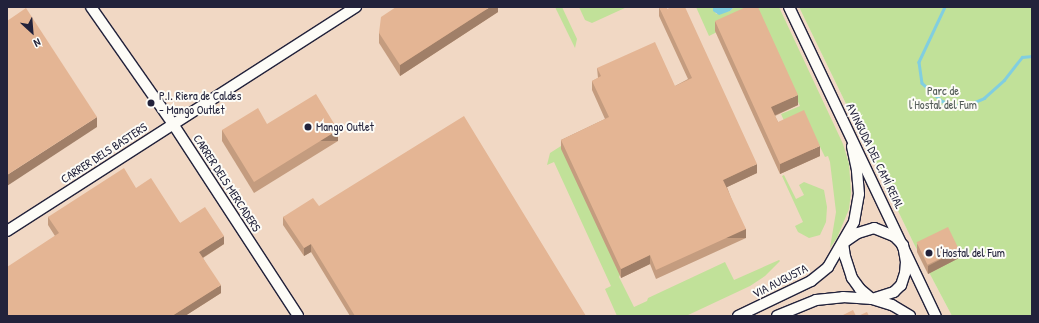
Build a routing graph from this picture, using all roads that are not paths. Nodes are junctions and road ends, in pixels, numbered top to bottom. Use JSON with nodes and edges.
{"nodes":[{"id":1,"x":91,"y":7,"type":"edge"},
{"id":2,"x":356,"y":7,"type":"edge"},
{"id":3,"x":789,"y":7,"type":"edge"},
{"id":4,"x":173,"y":124,"type":"junction"},
{"id":5,"x":848,"y":130,"type":"junction"},
{"id":6,"x":7,"y":231,"type":"edge"},
{"id":7,"x":843,"y":243,"type":"junction"},
{"id":8,"x":903,"y":246,"type":"junction"},
{"id":9,"x":872,"y":299,"type":"junction"},
{"id":10,"x":298,"y":316,"type":"edge"},
{"id":11,"x":738,"y":316,"type":"edge"},
{"id":12,"x":777,"y":316,"type":"edge"},
{"id":13,"x":910,"y":316,"type":"edge"},
{"id":14,"x":936,"y":316,"type":"edge"}],
"edges":[{"from":1,"to":4,"type":"street","name":"CARRER DELS MERCADERS"},
{"from":2,"to":4,"type":"street","name":"CARRER DELS BASTERS"},
{"from":3,"to":5,"type":"street","name":"AVINGUDA DEL CAMÍ REIAL"},
{"from":4,"to":6,"type":"street","name":"CARRER DELS BASTERS"},
{"from":4,"to":10,"type":"street","name":"CARRER DELS MERCADERS"},
{"from":5,"to":7,"type":"street","name":"VIA AUGUSTA"},
{"from":5,"to":8,"type":"street","name":"AVINGUDA DEL CAMÍ REIAL"},
{"from":7,"to":8,"type":"street","name":"VIA AUGUSTA"},
{"from":7,"to":9,"type":"street"},
{"from":7,"to":11,"type":"street","name":"VIA AUGUSTA"},
{"from":8,"to":9,"type":"street"},
{"from":8,"to":14,"type":"street","name":"AVINGUDA DEL CAMÍ REIAL"},
{"from":9,"to":12,"type":"street"},
{"from":9,"to":13,"type":"street"}]}
